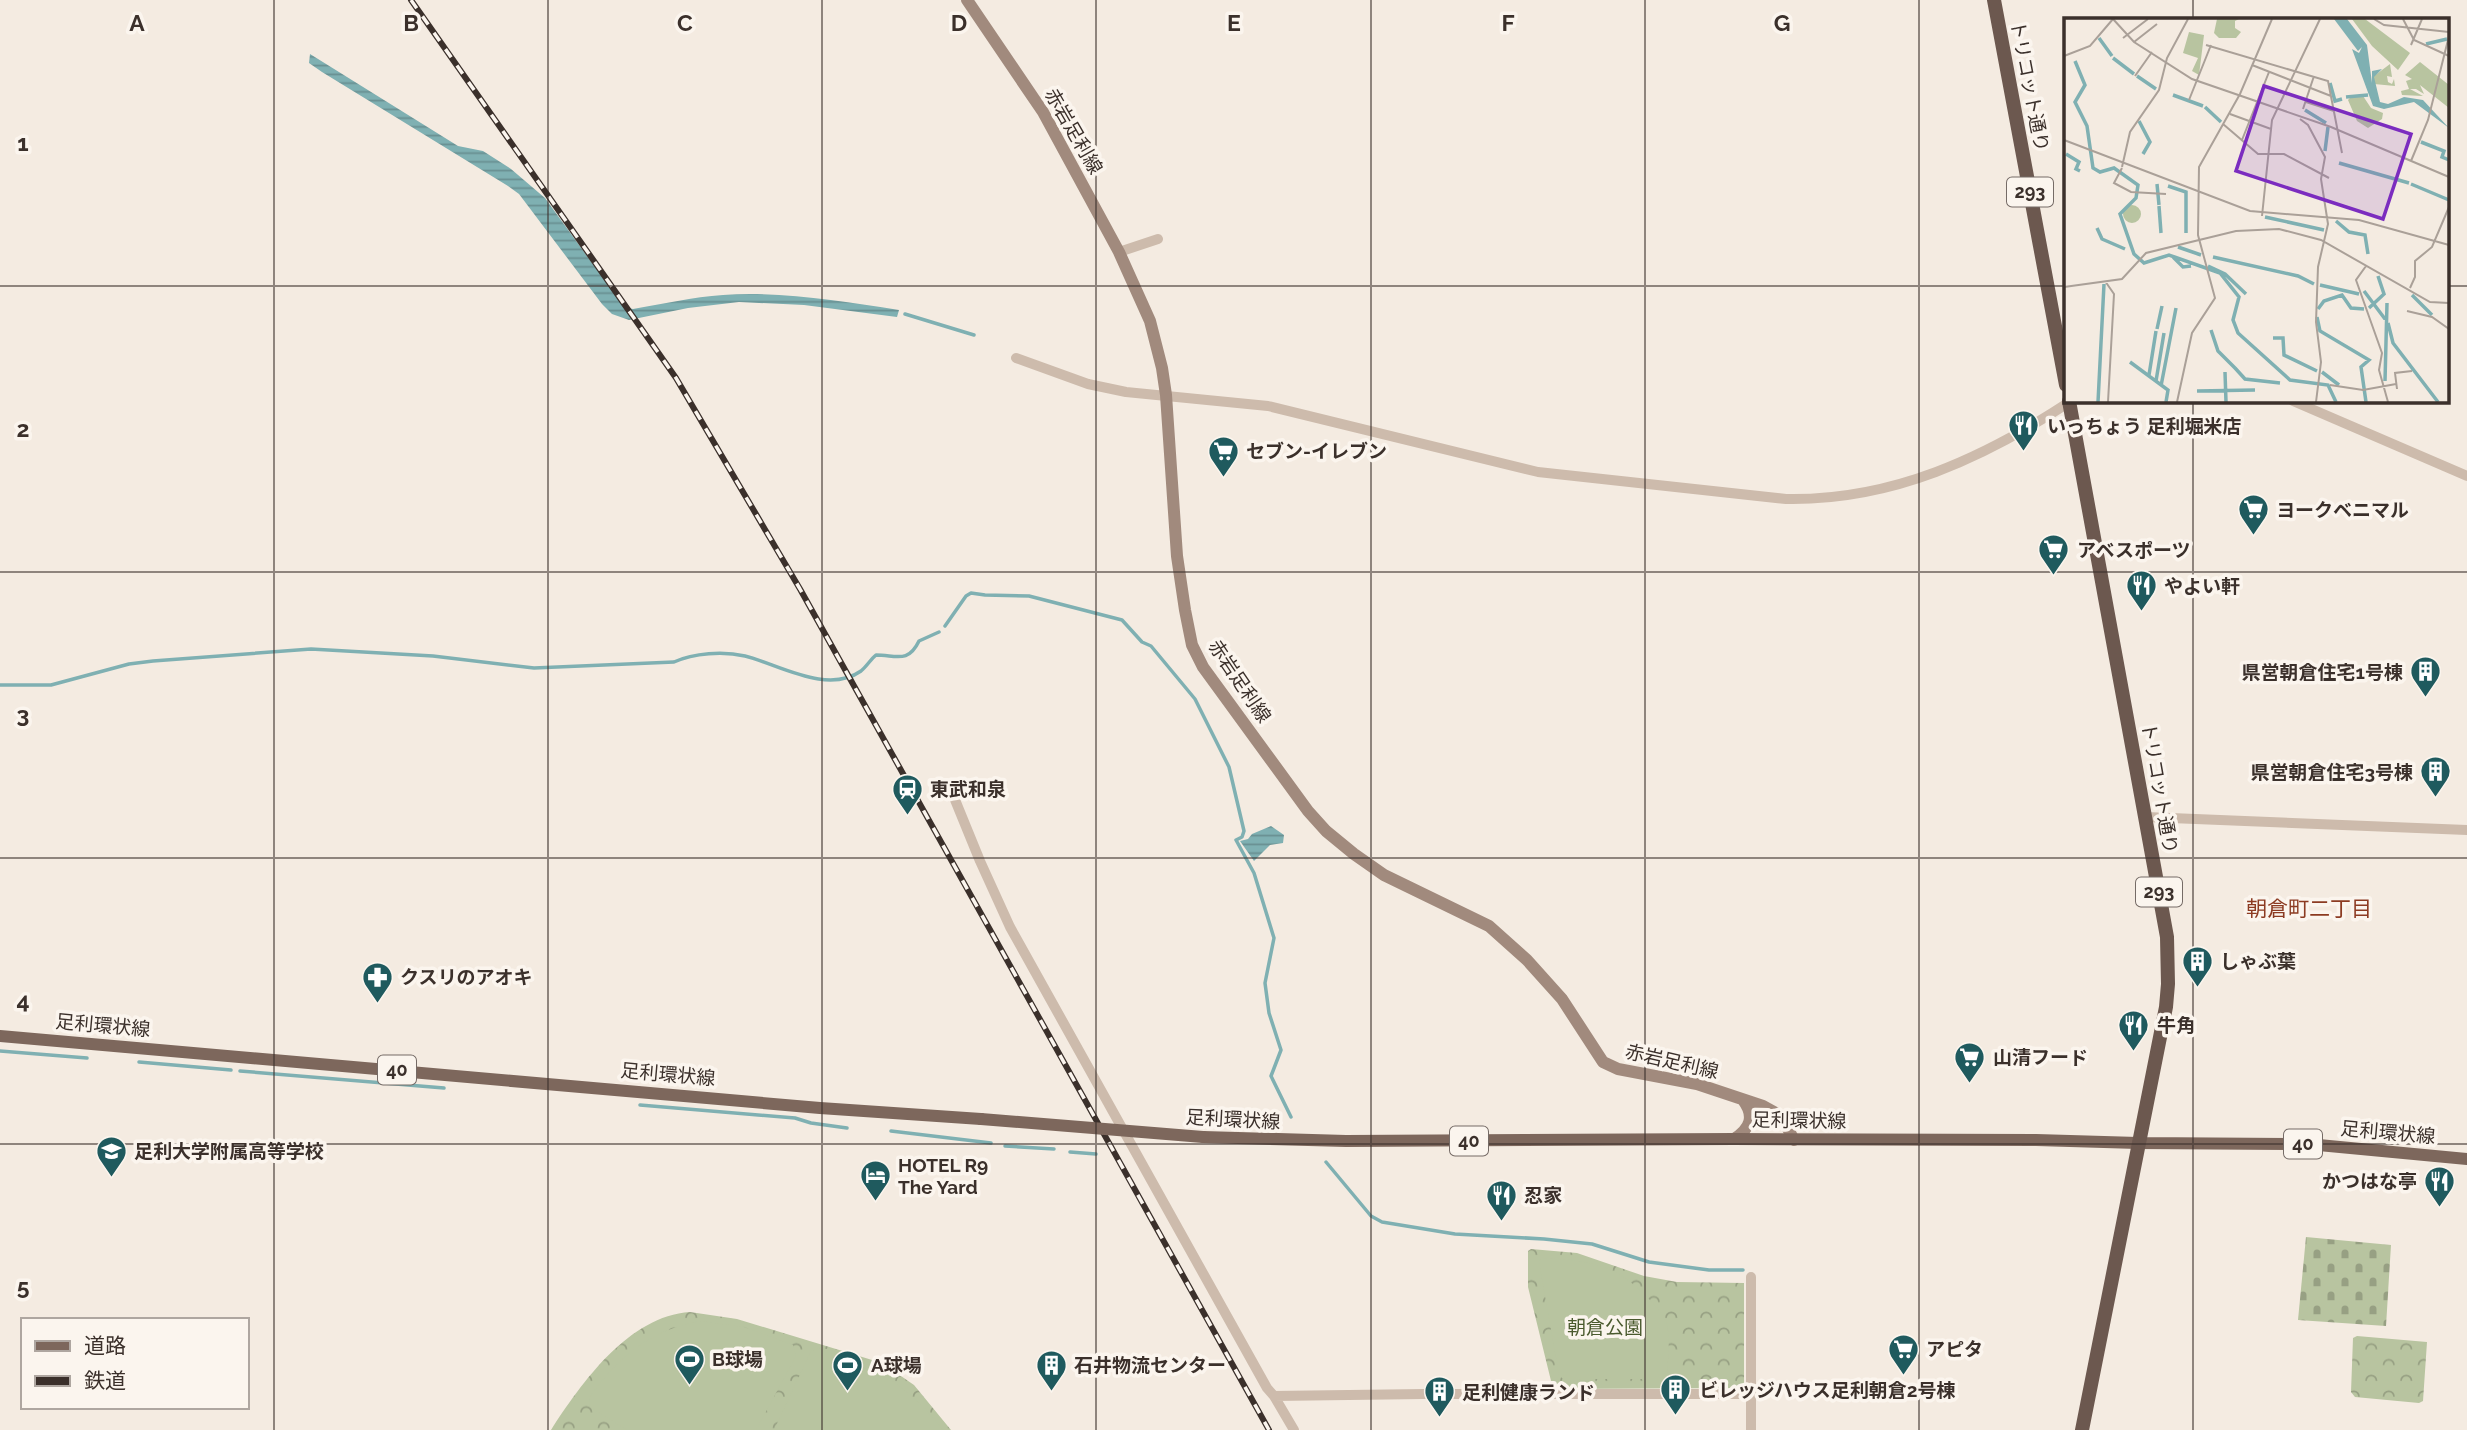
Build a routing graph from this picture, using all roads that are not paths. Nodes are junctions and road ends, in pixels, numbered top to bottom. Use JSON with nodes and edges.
{"nodes":[{"id":1,"x":967,"y":0,"type":"edge"},
{"id":2,"x":1994,"y":0,"type":"edge"},
{"id":3,"x":1158,"y":239,"type":"dead end"},
{"id":4,"x":1119,"y":252,"type":"junction"},
{"id":5,"x":1016,"y":358,"type":"dead end"},
{"id":6,"x":2064,"y":374,"type":"edge"},
{"id":7,"x":1166,"y":395,"type":"junction"},
{"id":8,"x":2068,"y":402,"type":"edge"},
{"id":9,"x":2070,"y":402,"type":"edge"},
{"id":10,"x":2295,"y":402,"type":"edge"},
{"id":11,"x":2467,"y":476,"type":"edge"},
{"id":12,"x":951,"y":790,"type":"dead end"},
{"id":13,"x":2146,"y":817,"type":"junction"},
{"id":14,"x":2467,"y":830,"type":"edge"},
{"id":15,"x":0,"y":1036,"type":"edge"},
{"id":16,"x":1743,"y":1100,"type":"junction"},
{"id":17,"x":1734,"y":1139,"type":"junction"},
{"id":18,"x":1794,"y":1140,"type":"junction"},
{"id":19,"x":2138,"y":1143,"type":"junction"},
{"id":20,"x":2467,"y":1159,"type":"edge"},
{"id":21,"x":1751,"y":1277,"type":"dead end"},
{"id":22,"x":1751,"y":1394,"type":"junction"},
{"id":23,"x":1274,"y":1396,"type":"junction"},
{"id":24,"x":1294,"y":1430,"type":"edge"},
{"id":25,"x":1751,"y":1430,"type":"edge"},
{"id":26,"x":2082,"y":1430,"type":"edge"}],
"edges":[{"from":1,"to":4,"type":"main road","name":"赤岩足利線"},
{"from":2,"to":6,"type":"highway","name":"トリコット通り","number":"293"},
{"from":3,"to":4,"type":"street"},
{"from":4,"to":7,"type":"main road","name":"赤岩足利線"},
{"from":5,"to":7,"type":"street"},
{"from":7,"to":8,"type":"street"},
{"from":7,"to":16,"type":"main road","name":"赤岩足利線"},
{"from":9,"to":13,"type":"highway","name":"トリコット通り","number":"293"},
{"from":10,"to":11,"type":"street"},
{"from":12,"to":23,"type":"street"},
{"from":13,"to":14,"type":"street"},
{"from":13,"to":19,"type":"highway","name":"トリコット通り","number":"293"},
{"from":15,"to":17,"type":"main road","name":"足利環状線","number":"40","bridge":true},
{"from":16,"to":17,"type":"main road"},
{"from":16,"to":18,"type":"main road","name":"赤岩足利線"},
{"from":17,"to":18,"type":"main road","name":"足利環状線","number":"40"},
{"from":18,"to":19,"type":"main road","name":"足利環状線","number":"40"},
{"from":19,"to":20,"type":"main road","name":"足利環状線","number":"40"},
{"from":19,"to":26,"type":"highway","name":"トリコット通り","number":"293"},
{"from":21,"to":22,"type":"street"},
{"from":22,"to":23,"type":"street"},
{"from":22,"to":25,"type":"street"},
{"from":23,"to":24,"type":"street"}]}
